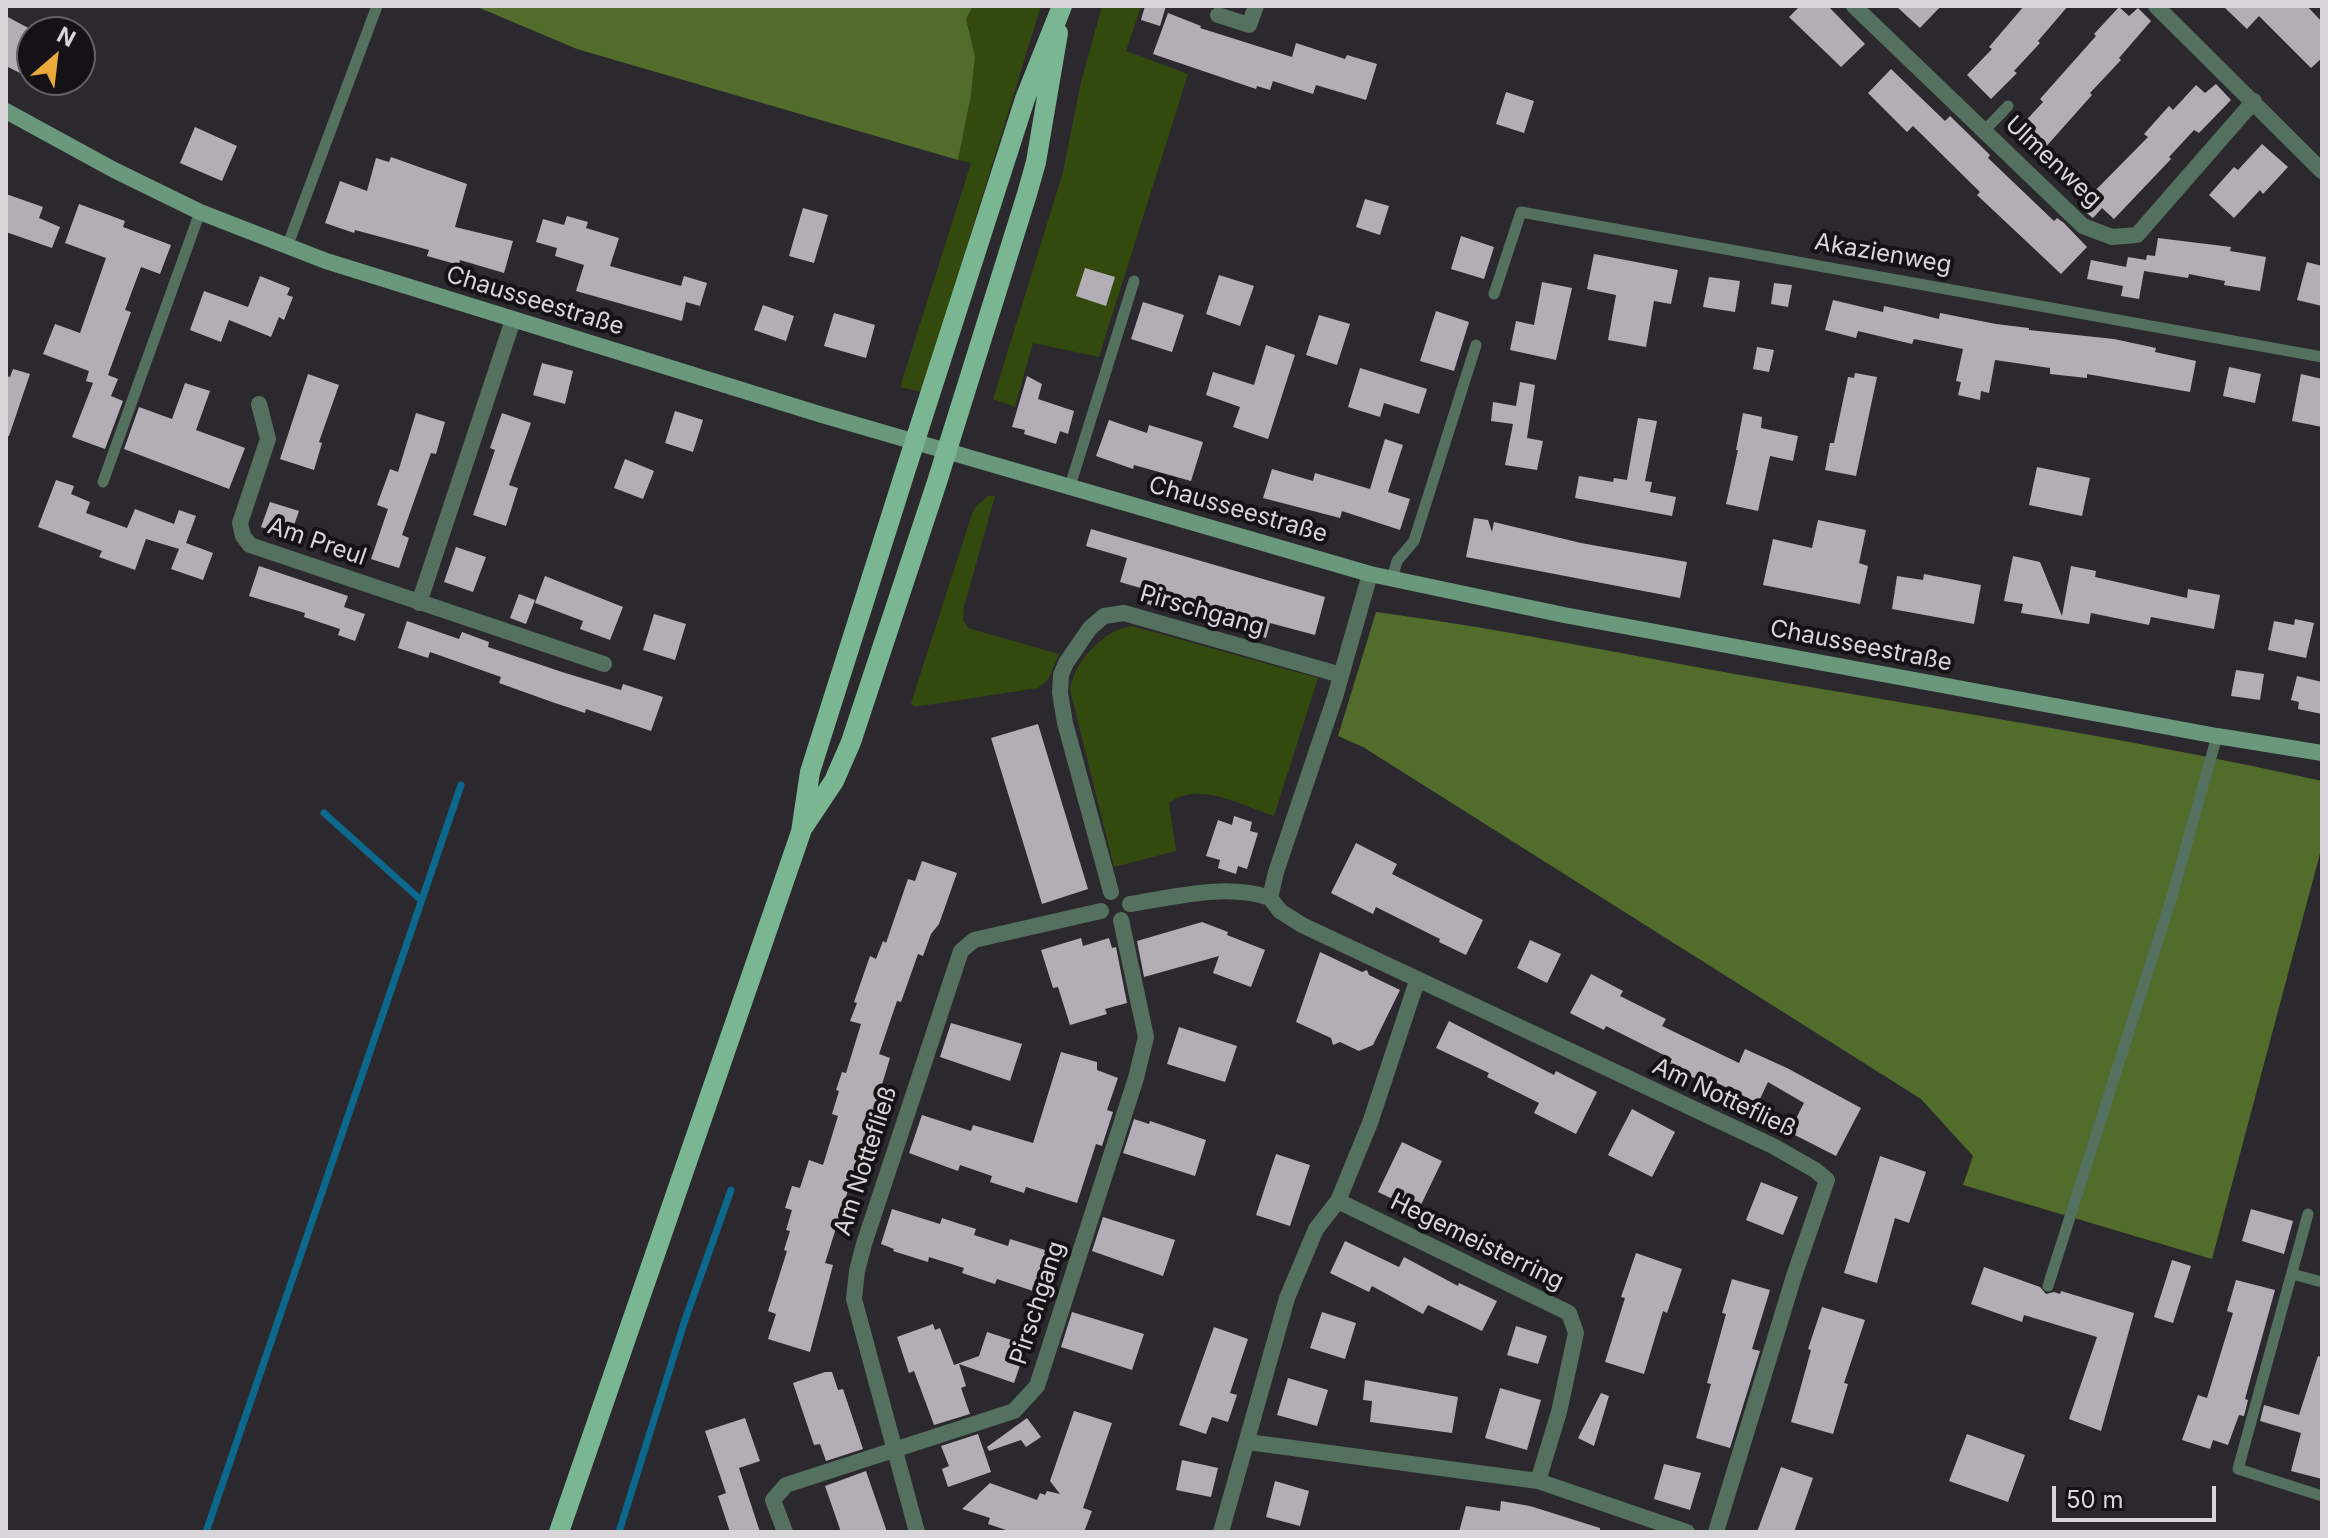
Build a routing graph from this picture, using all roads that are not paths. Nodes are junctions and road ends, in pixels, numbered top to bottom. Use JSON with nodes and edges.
{"nodes":[{"id":1,"x":377,"y":6,"type":"edge"},
{"id":2,"x":1256,"y":6,"type":"edge"},
{"id":3,"x":2156,"y":6,"type":"edge"},
{"id":4,"x":1062,"y":8,"type":"edge"},
{"id":5,"x":1860,"y":8,"type":"edge"},
{"id":6,"x":1218,"y":15,"type":"dead end"},
{"id":7,"x":2254,"y":101,"type":"junction"},
{"id":8,"x":2008,"y":106,"type":"dead end"},
{"id":9,"x":6,"y":111,"type":"edge"},
{"id":10,"x":1984,"y":131,"type":"junction"},
{"id":11,"x":2322,"y":171,"type":"edge"},
{"id":12,"x":200,"y":212,"type":"junction"},
{"id":13,"x":287,"y":247,"type":"junction"},
{"id":14,"x":1134,"y":281,"type":"dead end"},
{"id":15,"x":1494,"y":294,"type":"dead end"},
{"id":16,"x":513,"y":320,"type":"junction"},
{"id":17,"x":1476,"y":345,"type":"dead end"},
{"id":18,"x":2322,"y":357,"type":"edge"},
{"id":19,"x":259,"y":404,"type":"dead end"},
{"id":20,"x":915,"y":442,"type":"junction"},
{"id":21,"x":947,"y":451,"type":"junction"},
{"id":22,"x":103,"y":482,"type":"dead end"},
{"id":23,"x":1070,"y":486,"type":"junction"},
{"id":24,"x":1370,"y":574,"type":"junction"},
{"id":25,"x":1392,"y":579,"type":"junction"},
{"id":26,"x":419,"y":603,"type":"junction"},
{"id":27,"x":604,"y":664,"type":"dead end"},
{"id":28,"x":1341,"y":675,"type":"junction"},
{"id":29,"x":2217,"y":736,"type":"junction"},
{"id":30,"x":2322,"y":753,"type":"edge"},
{"id":31,"x":801,"y":832,"type":"junction"},
{"id":32,"x":1111,"y":892,"type":"junction"},
{"id":33,"x":1270,"y":898,"type":"junction"},
{"id":34,"x":1130,"y":904,"type":"junction"},
{"id":35,"x":1101,"y":911,"type":"junction"},
{"id":36,"x":1121,"y":920,"type":"junction"},
{"id":37,"x":1417,"y":981,"type":"junction"},
{"id":38,"x":1338,"y":1201,"type":"junction"},
{"id":39,"x":2308,"y":1214,"type":"dead end"},
{"id":40,"x":2292,"y":1274,"type":"junction"},
{"id":41,"x":2322,"y":1282,"type":"edge"},
{"id":42,"x":2048,"y":1286,"type":"dead end"},
{"id":43,"x":1248,"y":1442,"type":"junction"},
{"id":44,"x":893,"y":1449,"type":"junction"},
{"id":45,"x":1538,"y":1481,"type":"junction"},
{"id":46,"x":2322,"y":1496,"type":"edge"},
{"id":47,"x":559,"y":1532,"type":"edge"},
{"id":48,"x":785,"y":1532,"type":"edge"},
{"id":49,"x":917,"y":1532,"type":"edge"},
{"id":50,"x":1221,"y":1532,"type":"edge"},
{"id":51,"x":1687,"y":1532,"type":"edge"},
{"id":52,"x":1716,"y":1532,"type":"edge"}],
"edges":[{"from":1,"to":13,"type":"lane"},
{"from":2,"to":6,"type":"street"},
{"from":3,"to":7,"type":"street"},
{"from":4,"to":20,"type":"main road"},
{"from":4,"to":21,"type":"main road"},
{"from":5,"to":10,"type":"street","name":"Ulmenweg"},
{"from":7,"to":10,"type":"street","name":"Ulmenweg"},
{"from":7,"to":11,"type":"street"},
{"from":8,"to":10,"type":"lane"},
{"from":9,"to":12,"type":"main road","name":"Chausseestraße"},
{"from":12,"to":13,"type":"main road","name":"Chausseestraße"},
{"from":12,"to":22,"type":"lane"},
{"from":13,"to":16,"type":"main road","name":"Chausseestraße"},
{"from":14,"to":23,"type":"lane"},
{"from":15,"to":18,"type":"lane","name":"Akazienweg"},
{"from":16,"to":20,"type":"main road","name":"Chausseestraße"},
{"from":16,"to":26,"type":"street"},
{"from":17,"to":25,"type":"lane"},
{"from":19,"to":26,"type":"street","name":"Am Preul"},
{"from":20,"to":21,"type":"main road","name":"Chausseestraße"},
{"from":20,"to":31,"type":"main road"},
{"from":21,"to":23,"type":"main road","name":"Chausseestraße"},
{"from":21,"to":31,"type":"main road"},
{"from":23,"to":24,"type":"main road","name":"Chausseestraße"},
{"from":24,"to":25,"type":"main road","name":"Chausseestraße"},
{"from":24,"to":28,"type":"street"},
{"from":25,"to":29,"type":"main road","name":"Chausseestraße"},
{"from":26,"to":27,"type":"street","name":"Am Preul"},
{"from":28,"to":32,"type":"street","name":"Pirschgang"},
{"from":28,"to":33,"type":"street"},
{"from":29,"to":30,"type":"main road","name":"Chausseestraße"},
{"from":29,"to":42,"type":"lane"},
{"from":31,"to":47,"type":"main road"},
{"from":32,"to":34,"type":"street"},
{"from":32,"to":35,"type":"street"},
{"from":33,"to":34,"type":"street"},
{"from":33,"to":37,"type":"street","name":"Am Nottefließ"},
{"from":34,"to":36,"type":"street"},
{"from":35,"to":36,"type":"street"},
{"from":35,"to":44,"type":"street","name":"Am Nottefließ"},
{"from":36,"to":44,"type":"street","name":"Pirschgang"},
{"from":37,"to":38,"type":"street"},
{"from":37,"to":52,"type":"street","name":"Am Nottefließ"},
{"from":38,"to":43,"type":"street"},
{"from":38,"to":45,"type":"street","name":"Hegemeisterring"},
{"from":39,"to":40,"type":"lane"},
{"from":40,"to":41,"type":"lane"},
{"from":40,"to":46,"type":"lane"},
{"from":43,"to":45,"type":"street"},
{"from":43,"to":50,"type":"street"},
{"from":44,"to":48,"type":"street","name":"Pirschgang"},
{"from":44,"to":49,"type":"street","name":"Am Nottefließ"},
{"from":45,"to":51,"type":"street"}]}
